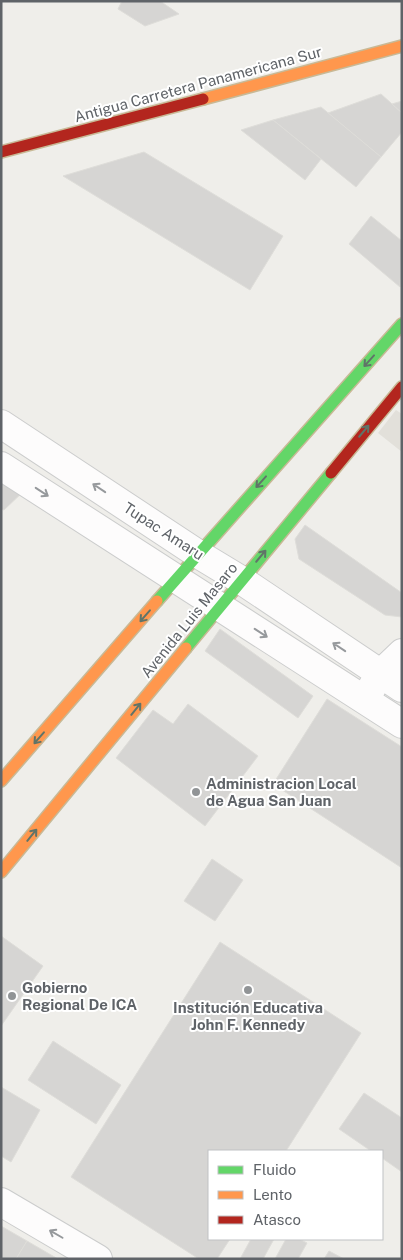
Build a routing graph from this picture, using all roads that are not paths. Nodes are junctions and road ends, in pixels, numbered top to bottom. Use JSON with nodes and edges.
{"nodes":[{"id":1,"x":402,"y":46,"type":"edge"},
{"id":2,"x":1,"y":152,"type":"edge"},
{"id":3,"x":402,"y":324,"type":"edge"},
{"id":4,"x":402,"y":387,"type":"edge"},
{"id":5,"x":1,"y":424,"type":"edge"},
{"id":6,"x":1,"y":466,"type":"edge"},
{"id":7,"x":198,"y":554,"type":"junction"},
{"id":8,"x":177,"y":579,"type":"junction"},
{"id":9,"x":241,"y":580,"type":"junction"},
{"id":10,"x":220,"y":606,"type":"junction"},
{"id":11,"x":402,"y":653,"type":"edge"},
{"id":12,"x":391,"y":682,"type":"edge"},
{"id":13,"x":363,"y":701,"type":"junction"},
{"id":14,"x":402,"y":724,"type":"edge"},
{"id":15,"x":1,"y":781,"type":"edge"},
{"id":16,"x":1,"y":872,"type":"edge"},
{"id":17,"x":1,"y":1202,"type":"edge"},
{"id":18,"x":98,"y":1259,"type":"edge"}],
"edges":[{"from":1,"to":2,"type":"highway","name":"Antigua Carretera Panamericana Sur"},
{"from":3,"to":7,"type":"highway","one_way":true},
{"from":9,"to":4,"type":"highway","name":"Avenida Luis Masaro","one_way":true},
{"from":7,"to":5,"type":"street","name":"Tupac Amaru","one_way":true},
{"from":6,"to":8,"type":"street","one_way":true},
{"from":7,"to":8,"type":"highway"},
{"from":7,"to":9,"type":"street","name":"Tupac Amaru"},
{"from":8,"to":10,"type":"street"},
{"from":8,"to":15,"type":"highway","one_way":true},
{"from":9,"to":10,"type":"highway","name":"Avenida Luis Masaro"},
{"from":12,"to":9,"type":"street","name":"Tupac Amaru","one_way":true},
{"from":10,"to":13,"type":"street","one_way":true},
{"from":16,"to":10,"type":"highway","name":"Avenida Luis Masaro","one_way":true},
{"from":11,"to":12,"type":"street"},
{"from":12,"to":13,"type":"street"},
{"from":13,"to":14,"type":"street"},
{"from":18,"to":17,"type":"street","one_way":true}]}
